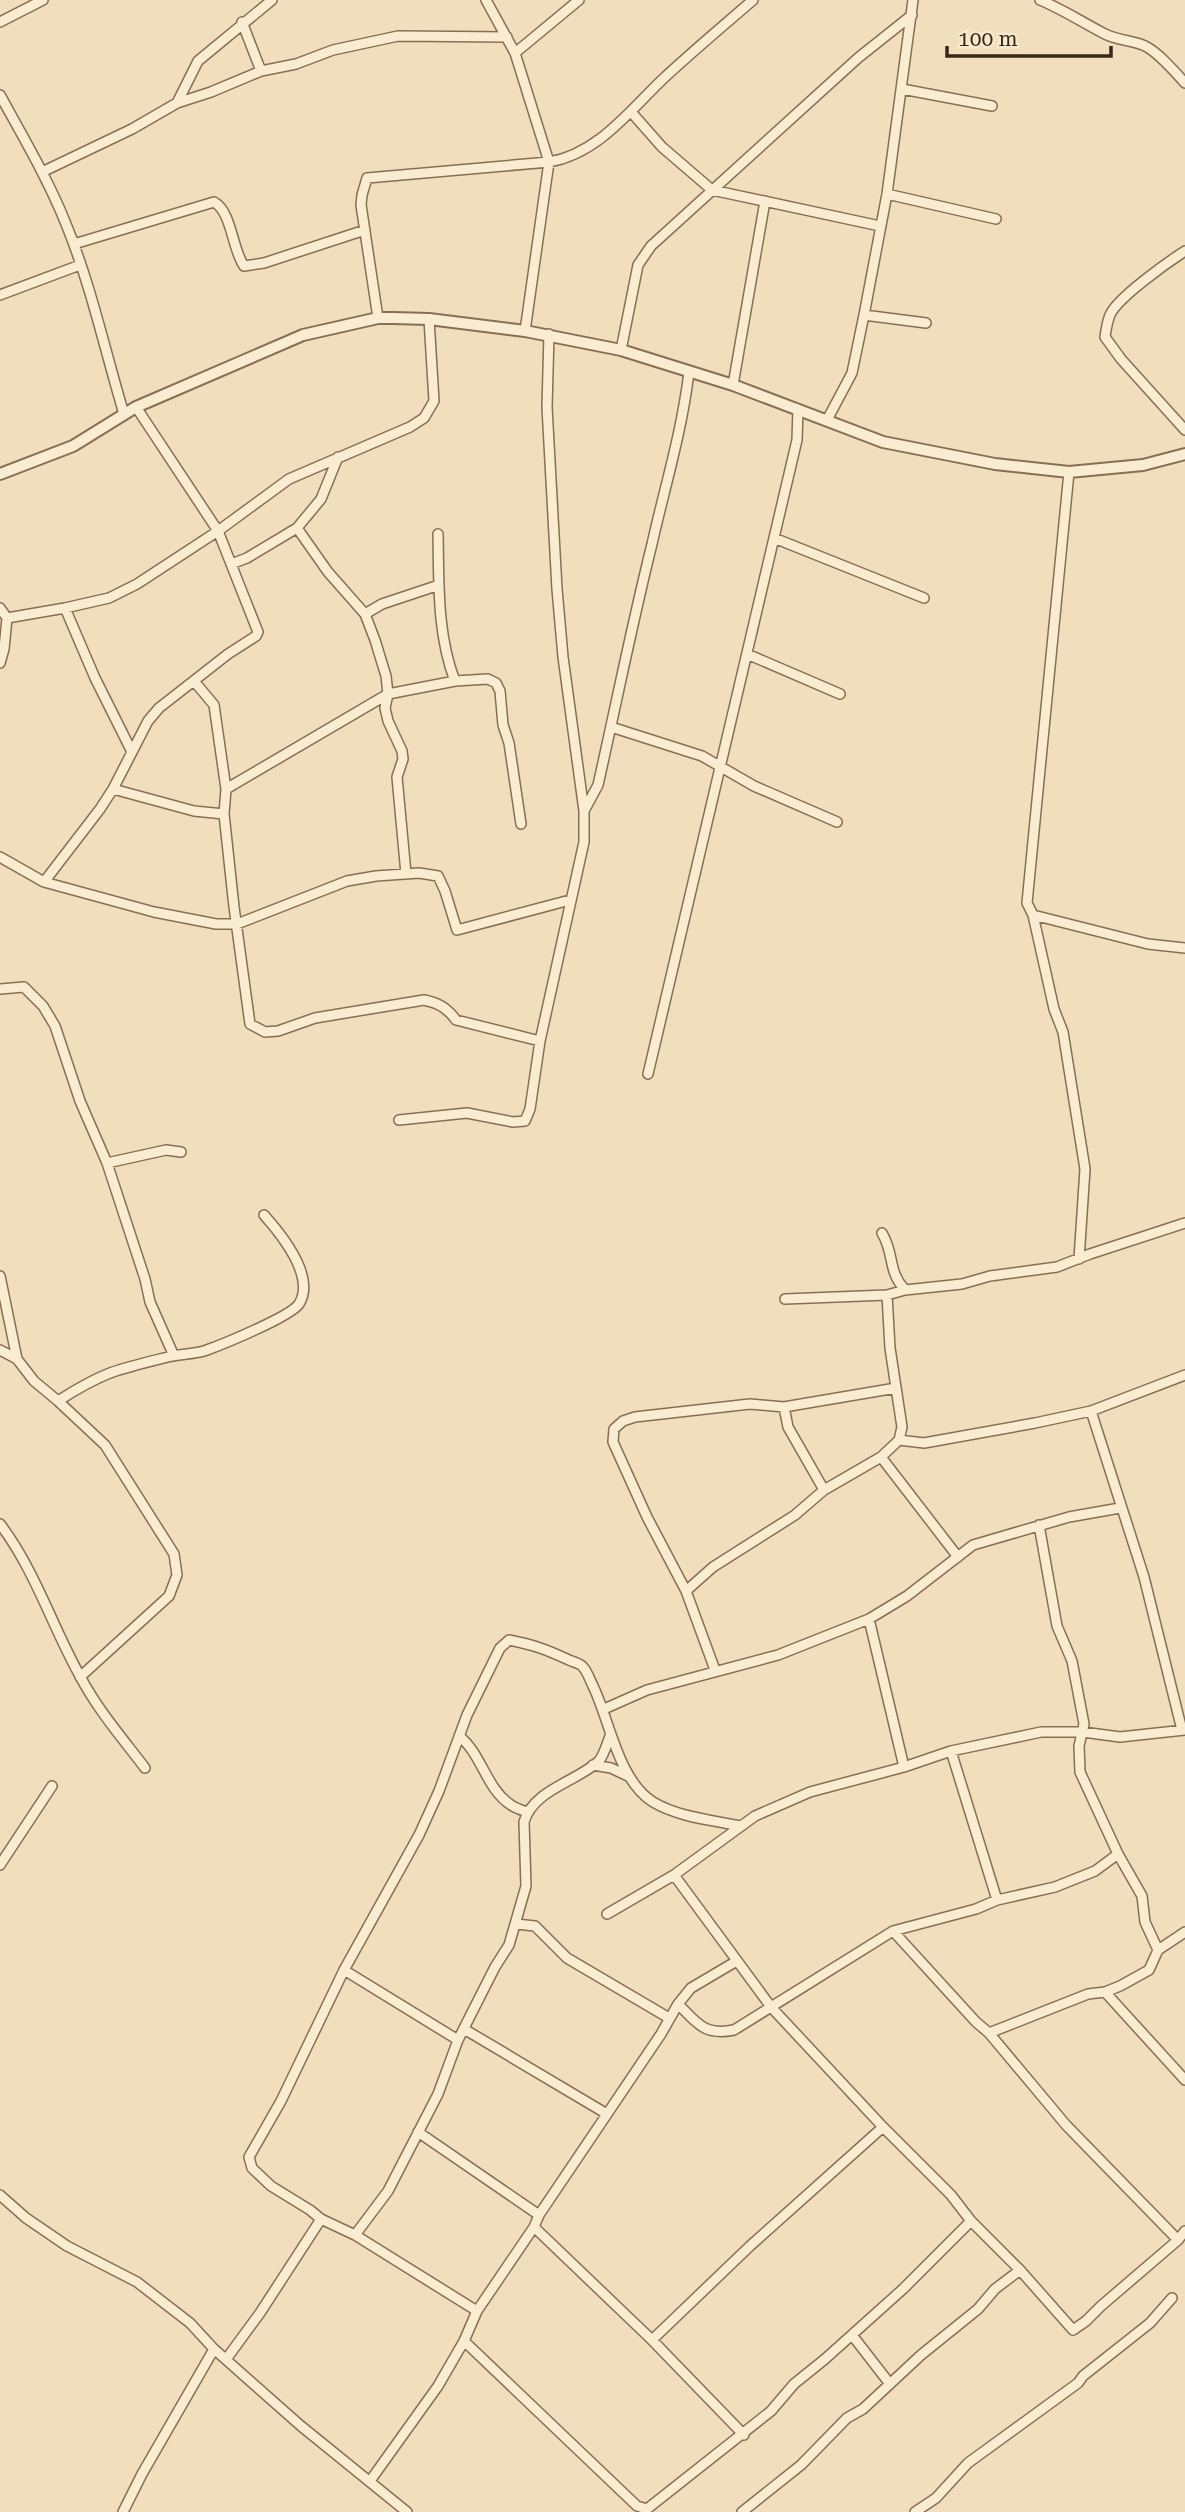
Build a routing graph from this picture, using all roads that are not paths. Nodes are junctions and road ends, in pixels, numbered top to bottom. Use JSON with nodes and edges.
{"nodes":[{"id":1,"x":43,"y":0,"type":"edge"},
{"id":2,"x":272,"y":0,"type":"edge"},
{"id":3,"x":485,"y":0,"type":"edge"},
{"id":4,"x":579,"y":0,"type":"edge"},
{"id":5,"x":753,"y":0,"type":"edge"},
{"id":6,"x":912,"y":0,"type":"edge"},
{"id":7,"x":1040,"y":0,"type":"edge"},
{"id":8,"x":912,"y":15,"type":"junction"},
{"id":9,"x":0,"y":22,"type":"edge"},
{"id":10,"x":243,"y":22,"type":"junction"},
{"id":11,"x":508,"y":37,"type":"junction"},
{"id":12,"x":515,"y":53,"type":"junction"},
{"id":13,"x":261,"y":71,"type":"junction"},
{"id":14,"x":1185,"y":83,"type":"edge"},
{"id":15,"x":902,"y":89,"type":"junction"},
{"id":16,"x":0,"y":95,"type":"edge"},
{"id":17,"x":177,"y":103,"type":"junction"},
{"id":18,"x":992,"y":106,"type":"dead end"},
{"id":19,"x":632,"y":113,"type":"junction"},
{"id":20,"x":550,"y":163,"type":"junction"},
{"id":21,"x":42,"y":172,"type":"junction"},
{"id":22,"x":712,"y":190,"type":"junction"},
{"id":23,"x":887,"y":194,"type":"junction"},
{"id":24,"x":765,"y":201,"type":"junction"},
{"id":25,"x":996,"y":219,"type":"dead end"},
{"id":26,"x":880,"y":226,"type":"junction"},
{"id":27,"x":365,"y":230,"type":"junction"},
{"id":28,"x":74,"y":244,"type":"junction"},
{"id":29,"x":1185,"y":251,"type":"edge"},
{"id":30,"x":80,"y":265,"type":"junction"},
{"id":31,"x":0,"y":295,"type":"edge"},
{"id":32,"x":864,"y":315,"type":"junction"},
{"id":33,"x":378,"y":318,"type":"junction"},
{"id":34,"x":429,"y":318,"type":"junction"},
{"id":35,"x":926,"y":323,"type":"dead end"},
{"id":36,"x":525,"y":331,"type":"junction"},
{"id":37,"x":548,"y":334,"type":"junction"},
{"id":38,"x":621,"y":350,"type":"junction"},
{"id":39,"x":689,"y":372,"type":"junction"},
{"id":40,"x":733,"y":385,"type":"junction"},
{"id":41,"x":136,"y":407,"type":"junction"},
{"id":42,"x":798,"y":409,"type":"junction"},
{"id":43,"x":124,"y":414,"type":"junction"},
{"id":44,"x":827,"y":420,"type":"junction"},
{"id":45,"x":1185,"y":430,"type":"edge"},
{"id":46,"x":1185,"y":454,"type":"edge"},
{"id":47,"x":338,"y":457,"type":"junction"},
{"id":48,"x":1069,"y":472,"type":"junction"},
{"id":49,"x":0,"y":474,"type":"edge"},
{"id":50,"x":297,"y":528,"type":"junction"},
{"id":51,"x":218,"y":531,"type":"junction"},
{"id":52,"x":438,"y":534,"type":"dead end"},
{"id":53,"x":774,"y":538,"type":"junction"},
{"id":54,"x":231,"y":564,"type":"junction"},
{"id":55,"x":439,"y":585,"type":"junction"},
{"id":56,"x":925,"y":598,"type":"dead end"},
{"id":57,"x":0,"y":608,"type":"edge"},
{"id":58,"x":65,"y":608,"type":"junction"},
{"id":59,"x":365,"y":614,"type":"junction"},
{"id":60,"x":7,"y":618,"type":"junction"},
{"id":61,"x":747,"y":654,"type":"junction"},
{"id":62,"x":0,"y":663,"type":"edge"},
{"id":63,"x":194,"y":681,"type":"junction"},
{"id":64,"x":455,"y":681,"type":"junction"},
{"id":65,"x":388,"y":694,"type":"junction"},
{"id":66,"x":840,"y":694,"type":"dead end"},
{"id":67,"x":611,"y":727,"type":"junction"},
{"id":68,"x":132,"y":752,"type":"junction"},
{"id":69,"x":722,"y":766,"type":"junction"},
{"id":70,"x":113,"y":789,"type":"junction"},
{"id":71,"x":226,"y":789,"type":"junction"},
{"id":72,"x":584,"y":811,"type":"junction"},
{"id":73,"x":223,"y":814,"type":"junction"},
{"id":74,"x":837,"y":822,"type":"dead end"},
{"id":75,"x":520,"y":824,"type":"dead end"},
{"id":76,"x":0,"y":857,"type":"edge"},
{"id":77,"x":406,"y":874,"type":"junction"},
{"id":78,"x":44,"y":882,"type":"junction"},
{"id":79,"x":570,"y":901,"type":"junction"},
{"id":80,"x":1033,"y":915,"type":"junction"},
{"id":81,"x":237,"y":924,"type":"junction"},
{"id":82,"x":1185,"y":948,"type":"edge"},
{"id":83,"x":0,"y":989,"type":"edge"},
{"id":84,"x":540,"y":1041,"type":"junction"},
{"id":85,"x":648,"y":1074,"type":"dead end"},
{"id":86,"x":399,"y":1120,"type":"dead end"},
{"id":87,"x":181,"y":1152,"type":"dead end"},
{"id":88,"x":107,"y":1163,"type":"junction"},
{"id":89,"x":264,"y":1215,"type":"dead end"},
{"id":90,"x":1185,"y":1223,"type":"edge"},
{"id":91,"x":882,"y":1233,"type":"dead end"},
{"id":92,"x":1079,"y":1259,"type":"junction"},
{"id":93,"x":0,"y":1276,"type":"edge"},
{"id":94,"x":905,"y":1290,"type":"junction"},
{"id":95,"x":887,"y":1295,"type":"junction"},
{"id":96,"x":785,"y":1299,"type":"dead end"},
{"id":97,"x":0,"y":1350,"type":"edge"},
{"id":98,"x":174,"y":1356,"type":"junction"},
{"id":99,"x":17,"y":1359,"type":"junction"},
{"id":100,"x":1185,"y":1375,"type":"edge"},
{"id":101,"x":896,"y":1388,"type":"junction"},
{"id":102,"x":58,"y":1401,"type":"junction"},
{"id":103,"x":784,"y":1407,"type":"junction"},
{"id":104,"x":1091,"y":1411,"type":"junction"},
{"id":105,"x":900,"y":1440,"type":"junction"},
{"id":106,"x":881,"y":1457,"type":"junction"},
{"id":107,"x":824,"y":1490,"type":"junction"},
{"id":108,"x":1120,"y":1508,"type":"junction"},
{"id":109,"x":0,"y":1524,"type":"edge"},
{"id":110,"x":1039,"y":1525,"type":"junction"},
{"id":111,"x":958,"y":1557,"type":"junction"},
{"id":112,"x":685,"y":1591,"type":"junction"},
{"id":113,"x":869,"y":1619,"type":"junction"},
{"id":114,"x":715,"y":1670,"type":"junction"},
{"id":115,"x":80,"y":1677,"type":"junction"},
{"id":116,"x":604,"y":1709,"type":"junction"},
{"id":117,"x":1183,"y":1730,"type":"edge"},
{"id":118,"x":1083,"y":1732,"type":"junction"},
{"id":119,"x":459,"y":1736,"type":"junction"},
{"id":120,"x":610,"y":1736,"type":"junction"},
{"id":121,"x":951,"y":1751,"type":"junction"},
{"id":122,"x":593,"y":1765,"type":"junction"},
{"id":123,"x":904,"y":1767,"type":"junction"},
{"id":124,"x":145,"y":1768,"type":"dead end"},
{"id":125,"x":630,"y":1777,"type":"junction"},
{"id":126,"x":52,"y":1786,"type":"dead end"},
{"id":127,"x":527,"y":1812,"type":"junction"},
{"id":128,"x":740,"y":1826,"type":"junction"},
{"id":129,"x":1118,"y":1854,"type":"junction"},
{"id":130,"x":0,"y":1864,"type":"edge"},
{"id":131,"x":674,"y":1875,"type":"junction"},
{"id":132,"x":997,"y":1900,"type":"junction"},
{"id":133,"x":607,"y":1914,"type":"dead end"},
{"id":134,"x":516,"y":1924,"type":"junction"},
{"id":135,"x":893,"y":1931,"type":"junction"},
{"id":136,"x":1185,"y":1932,"type":"edge"},
{"id":137,"x":1158,"y":1950,"type":"junction"},
{"id":138,"x":736,"y":1962,"type":"junction"},
{"id":139,"x":344,"y":1970,"type":"junction"},
{"id":140,"x":1105,"y":1992,"type":"junction"},
{"id":141,"x":678,"y":2004,"type":"junction"},
{"id":142,"x":771,"y":2007,"type":"junction"},
{"id":143,"x":669,"y":2018,"type":"junction"},
{"id":144,"x":464,"y":2029,"type":"junction"},
{"id":145,"x":989,"y":2033,"type":"junction"},
{"id":146,"x":457,"y":2040,"type":"junction"},
{"id":147,"x":1185,"y":2080,"type":"edge"},
{"id":148,"x":607,"y":2114,"type":"junction"},
{"id":149,"x":883,"y":2127,"type":"junction"},
{"id":150,"x":418,"y":2132,"type":"junction"},
{"id":151,"x":0,"y":2196,"type":"edge"},
{"id":152,"x":538,"y":2214,"type":"junction"},
{"id":153,"x":321,"y":2219,"type":"junction"},
{"id":154,"x":971,"y":2221,"type":"junction"},
{"id":155,"x":534,"y":2227,"type":"junction"},
{"id":156,"x":1185,"y":2231,"type":"edge"},
{"id":157,"x":355,"y":2235,"type":"junction"},
{"id":158,"x":1178,"y":2240,"type":"junction"},
{"id":159,"x":1020,"y":2270,"type":"junction"},
{"id":160,"x":1172,"y":2298,"type":"dead end"},
{"id":161,"x":477,"y":2311,"type":"junction"},
{"id":162,"x":852,"y":2335,"type":"junction"},
{"id":163,"x":652,"y":2340,"type":"junction"},
{"id":164,"x":464,"y":2341,"type":"junction"},
{"id":165,"x":214,"y":2348,"type":"junction"},
{"id":166,"x":227,"y":2358,"type":"junction"},
{"id":167,"x":890,"y":2384,"type":"junction"},
{"id":168,"x":744,"y":2435,"type":"junction"},
{"id":169,"x":370,"y":2481,"type":"junction"},
{"id":170,"x":123,"y":2512,"type":"edge"},
{"id":171,"x":407,"y":2512,"type":"edge"},
{"id":172,"x":742,"y":2512,"type":"edge"},
{"id":173,"x":915,"y":2512,"type":"edge"}],
"edges":[{"from":1,"to":9,"type":"street"},
{"from":2,"to":10,"type":"street"},
{"from":3,"to":11,"type":"street"},
{"from":4,"to":12,"type":"street"},
{"from":5,"to":19,"type":"street"},
{"from":6,"to":8,"type":"street"},
{"from":7,"to":14,"type":"street"},
{"from":8,"to":15,"type":"street"},
{"from":8,"to":22,"type":"street"},
{"from":10,"to":13,"type":"street"},
{"from":10,"to":17,"type":"street"},
{"from":11,"to":12,"type":"street"},
{"from":11,"to":13,"type":"street"},
{"from":12,"to":20,"type":"street"},
{"from":13,"to":17,"type":"street"},
{"from":15,"to":18,"type":"street"},
{"from":15,"to":23,"type":"street"},
{"from":16,"to":21,"type":"street"},
{"from":17,"to":21,"type":"street"},
{"from":19,"to":20,"type":"street"},
{"from":19,"to":22,"type":"street"},
{"from":20,"to":27,"type":"street"},
{"from":20,"to":36,"type":"street"},
{"from":21,"to":28,"type":"street"},
{"from":22,"to":24,"type":"street"},
{"from":22,"to":38,"type":"street"},
{"from":23,"to":25,"type":"street"},
{"from":23,"to":26,"type":"street"},
{"from":24,"to":26,"type":"street"},
{"from":24,"to":40,"type":"street"},
{"from":26,"to":32,"type":"street"},
{"from":27,"to":28,"type":"street"},
{"from":27,"to":33,"type":"street"},
{"from":28,"to":30,"type":"street"},
{"from":29,"to":45,"type":"street"},
{"from":30,"to":31,"type":"street"},
{"from":30,"to":43,"type":"street"},
{"from":32,"to":35,"type":"street"},
{"from":32,"to":44,"type":"street"},
{"from":33,"to":34,"type":"street"},
{"from":33,"to":41,"type":"street"},
{"from":34,"to":36,"type":"street"},
{"from":34,"to":47,"type":"street"},
{"from":36,"to":37,"type":"street"},
{"from":37,"to":38,"type":"street"},
{"from":37,"to":72,"type":"street"},
{"from":38,"to":39,"type":"street"},
{"from":39,"to":40,"type":"street"},
{"from":39,"to":67,"type":"street"},
{"from":40,"to":42,"type":"street"},
{"from":41,"to":43,"type":"street"},
{"from":41,"to":51,"type":"street"},
{"from":42,"to":44,"type":"street"},
{"from":42,"to":53,"type":"street"},
{"from":43,"to":49,"type":"street"},
{"from":44,"to":48,"type":"street"},
{"from":46,"to":48,"type":"street"},
{"from":47,"to":50,"type":"street"},
{"from":47,"to":51,"type":"street"},
{"from":48,"to":80,"type":"street"},
{"from":50,"to":54,"type":"street"},
{"from":50,"to":59,"type":"street"},
{"from":51,"to":54,"type":"street"},
{"from":51,"to":58,"type":"street"},
{"from":52,"to":55,"type":"street"},
{"from":53,"to":56,"type":"street"},
{"from":53,"to":61,"type":"street"},
{"from":54,"to":63,"type":"street"},
{"from":55,"to":59,"type":"street"},
{"from":55,"to":64,"type":"street"},
{"from":57,"to":60,"type":"street"},
{"from":58,"to":60,"type":"street"},
{"from":58,"to":68,"type":"street"},
{"from":59,"to":65,"type":"street"},
{"from":60,"to":62,"type":"street"},
{"from":61,"to":66,"type":"street"},
{"from":61,"to":69,"type":"street"},
{"from":63,"to":68,"type":"street"},
{"from":63,"to":71,"type":"street"},
{"from":64,"to":65,"type":"street"},
{"from":64,"to":75,"type":"street"},
{"from":65,"to":71,"type":"street"},
{"from":65,"to":77,"type":"street"},
{"from":67,"to":69,"type":"street"},
{"from":67,"to":72,"type":"street"},
{"from":68,"to":70,"type":"street"},
{"from":69,"to":74,"type":"street"},
{"from":69,"to":85,"type":"street"},
{"from":70,"to":73,"type":"street"},
{"from":70,"to":78,"type":"street"},
{"from":71,"to":73,"type":"street"},
{"from":72,"to":79,"type":"street"},
{"from":73,"to":81,"type":"street"},
{"from":76,"to":78,"type":"street"},
{"from":77,"to":79,"type":"street"},
{"from":77,"to":81,"type":"street"},
{"from":78,"to":81,"type":"street"},
{"from":79,"to":84,"type":"street"},
{"from":80,"to":82,"type":"street"},
{"from":80,"to":92,"type":"street"},
{"from":81,"to":84,"type":"street"},
{"from":83,"to":88,"type":"street"},
{"from":84,"to":86,"type":"street"},
{"from":87,"to":88,"type":"street"},
{"from":88,"to":98,"type":"street"},
{"from":89,"to":98,"type":"street"},
{"from":90,"to":92,"type":"street"},
{"from":91,"to":94,"type":"street"},
{"from":92,"to":94,"type":"street"},
{"from":93,"to":99,"type":"street"},
{"from":94,"to":95,"type":"street"},
{"from":95,"to":96,"type":"street"},
{"from":95,"to":101,"type":"street"},
{"from":97,"to":99,"type":"street"},
{"from":98,"to":102,"type":"street"},
{"from":99,"to":102,"type":"street"},
{"from":100,"to":104,"type":"street"},
{"from":101,"to":103,"type":"street"},
{"from":101,"to":105,"type":"street"},
{"from":102,"to":115,"type":"street"},
{"from":103,"to":107,"type":"street"},
{"from":103,"to":112,"type":"street"},
{"from":104,"to":105,"type":"street"},
{"from":104,"to":108,"type":"street"},
{"from":105,"to":106,"type":"street"},
{"from":106,"to":107,"type":"street"},
{"from":106,"to":111,"type":"street"},
{"from":107,"to":112,"type":"street"},
{"from":108,"to":110,"type":"street"},
{"from":108,"to":117,"type":"street"},
{"from":109,"to":115,"type":"street"},
{"from":110,"to":111,"type":"street"},
{"from":110,"to":118,"type":"street"},
{"from":111,"to":113,"type":"street"},
{"from":112,"to":114,"type":"street"},
{"from":113,"to":114,"type":"street"},
{"from":113,"to":123,"type":"street"},
{"from":114,"to":116,"type":"street"},
{"from":115,"to":124,"type":"street"},
{"from":116,"to":119,"type":"street"},
{"from":116,"to":120,"type":"street"},
{"from":117,"to":118,"type":"street"},
{"from":118,"to":121,"type":"street"},
{"from":118,"to":129,"type":"street"},
{"from":119,"to":127,"type":"street"},
{"from":119,"to":139,"type":"street"},
{"from":120,"to":122,"type":"street"},
{"from":120,"to":125,"type":"street"},
{"from":121,"to":123,"type":"street"},
{"from":121,"to":132,"type":"street"},
{"from":122,"to":125,"type":"street"},
{"from":122,"to":127,"type":"street"},
{"from":123,"to":128,"type":"street"},
{"from":125,"to":128,"type":"street"},
{"from":126,"to":130,"type":"street"},
{"from":127,"to":134,"type":"street"},
{"from":128,"to":131,"type":"street"},
{"from":129,"to":132,"type":"street"},
{"from":129,"to":137,"type":"street"},
{"from":131,"to":133,"type":"street"},
{"from":131,"to":138,"type":"street"},
{"from":132,"to":135,"type":"street"},
{"from":134,"to":143,"type":"street"},
{"from":134,"to":144,"type":"street"},
{"from":135,"to":142,"type":"street"},
{"from":135,"to":145,"type":"street"},
{"from":136,"to":137,"type":"street"},
{"from":137,"to":140,"type":"street"},
{"from":138,"to":141,"type":"street"},
{"from":138,"to":142,"type":"street"},
{"from":139,"to":146,"type":"street"},
{"from":139,"to":153,"type":"street"},
{"from":140,"to":145,"type":"street"},
{"from":140,"to":147,"type":"street"},
{"from":141,"to":142,"type":"street"},
{"from":141,"to":143,"type":"street"},
{"from":142,"to":149,"type":"street"},
{"from":143,"to":148,"type":"street"},
{"from":144,"to":146,"type":"street"},
{"from":144,"to":148,"type":"street"},
{"from":145,"to":158,"type":"street"},
{"from":146,"to":150,"type":"street"},
{"from":148,"to":152,"type":"street"},
{"from":149,"to":154,"type":"street"},
{"from":149,"to":163,"type":"street"},
{"from":150,"to":152,"type":"street"},
{"from":150,"to":157,"type":"street"},
{"from":151,"to":165,"type":"street"},
{"from":152,"to":155,"type":"street"},
{"from":153,"to":157,"type":"street"},
{"from":153,"to":166,"type":"street"},
{"from":154,"to":159,"type":"street"},
{"from":154,"to":162,"type":"street"},
{"from":155,"to":161,"type":"street"},
{"from":155,"to":163,"type":"street"},
{"from":156,"to":158,"type":"street"},
{"from":157,"to":161,"type":"street"},
{"from":158,"to":159,"type":"street"},
{"from":159,"to":167,"type":"street"},
{"from":160,"to":173,"type":"street"},
{"from":161,"to":164,"type":"street"},
{"from":162,"to":167,"type":"street"},
{"from":162,"to":168,"type":"street"},
{"from":163,"to":168,"type":"street"},
{"from":164,"to":168,"type":"street"},
{"from":164,"to":169,"type":"street"},
{"from":165,"to":166,"type":"street"},
{"from":165,"to":170,"type":"street"},
{"from":166,"to":169,"type":"street"},
{"from":167,"to":172,"type":"street"},
{"from":169,"to":171,"type":"street"}]}
